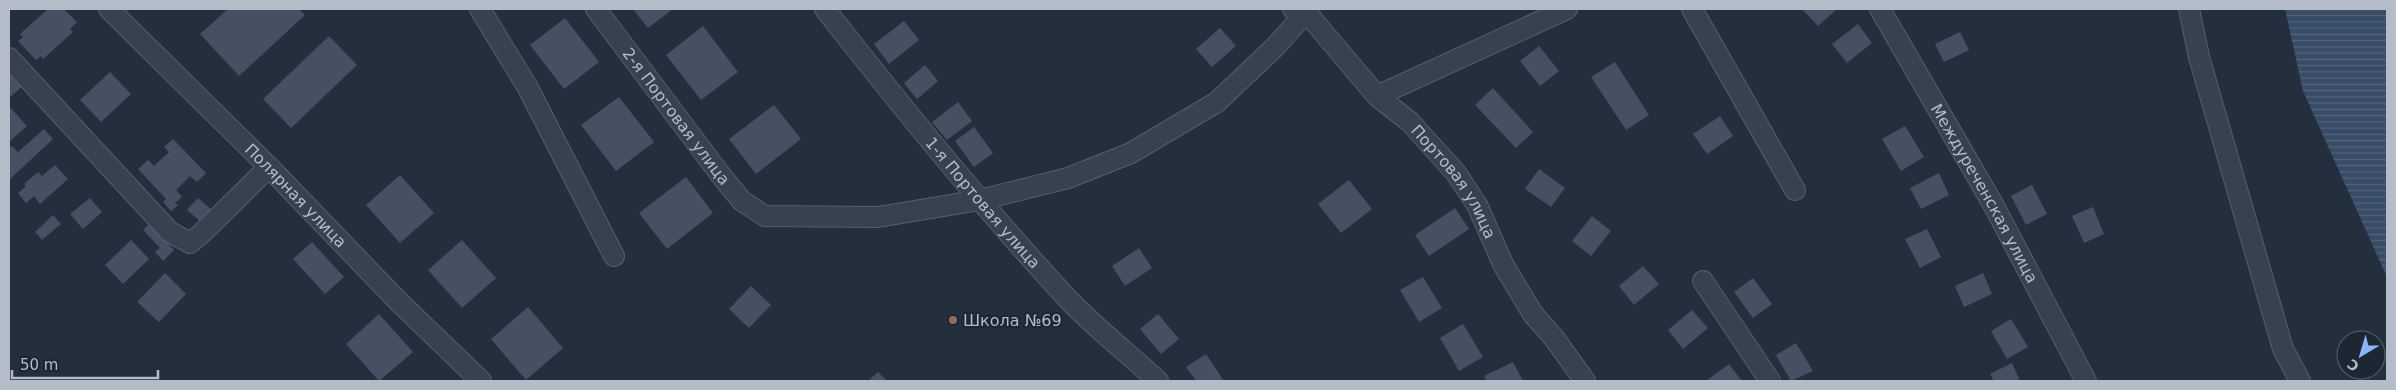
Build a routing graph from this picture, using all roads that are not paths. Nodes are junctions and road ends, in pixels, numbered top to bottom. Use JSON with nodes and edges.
{"nodes":[{"id":1,"x":480,"y":9,"type":"edge"},
{"id":2,"x":596,"y":9,"type":"edge"},
{"id":3,"x":825,"y":9,"type":"edge"},
{"id":4,"x":1567,"y":9,"type":"edge"},
{"id":5,"x":1692,"y":9,"type":"edge"},
{"id":6,"x":1880,"y":9,"type":"edge"},
{"id":7,"x":2189,"y":9,"type":"edge"},
{"id":8,"x":1302,"y":10,"type":"edge"},
{"id":9,"x":114,"y":11,"type":"edge"},
{"id":10,"x":9,"y":58,"type":"edge"},
{"id":11,"x":1377,"y":96,"type":"junction"},
{"id":12,"x":269,"y":167,"type":"junction"},
{"id":13,"x":1795,"y":190,"type":"dead end"},
{"id":14,"x":980,"y":200,"type":"junction"},
{"id":15,"x":614,"y":256,"type":"dead end"},
{"id":16,"x":1703,"y":281,"type":"dead end"},
{"id":17,"x":481,"y":381,"type":"edge"},
{"id":18,"x":1158,"y":381,"type":"edge"},
{"id":19,"x":1585,"y":381,"type":"edge"},
{"id":20,"x":1770,"y":381,"type":"edge"},
{"id":21,"x":2086,"y":381,"type":"edge"},
{"id":22,"x":2300,"y":381,"type":"edge"}],
"edges":[{"from":1,"to":15,"type":"street"},
{"from":2,"to":14,"type":"street","name":"2-я Портовая улица"},
{"from":3,"to":14,"type":"street","name":"1-я Портовая улица"},
{"from":4,"to":11,"type":"street"},
{"from":5,"to":13,"type":"street"},
{"from":6,"to":21,"type":"street","name":"Междуреченская улица"},
{"from":7,"to":22,"type":"street"},
{"from":8,"to":11,"type":"street","name":"Портовая улица"},
{"from":8,"to":14,"type":"street"},
{"from":9,"to":12,"type":"street","name":"Полярная улица"},
{"from":10,"to":12,"type":"street"},
{"from":11,"to":19,"type":"street","name":"Портовая улица"},
{"from":12,"to":17,"type":"street","name":"Полярная улица"},
{"from":14,"to":18,"type":"street","name":"1-я Портовая улица"},
{"from":16,"to":20,"type":"street"}]}
